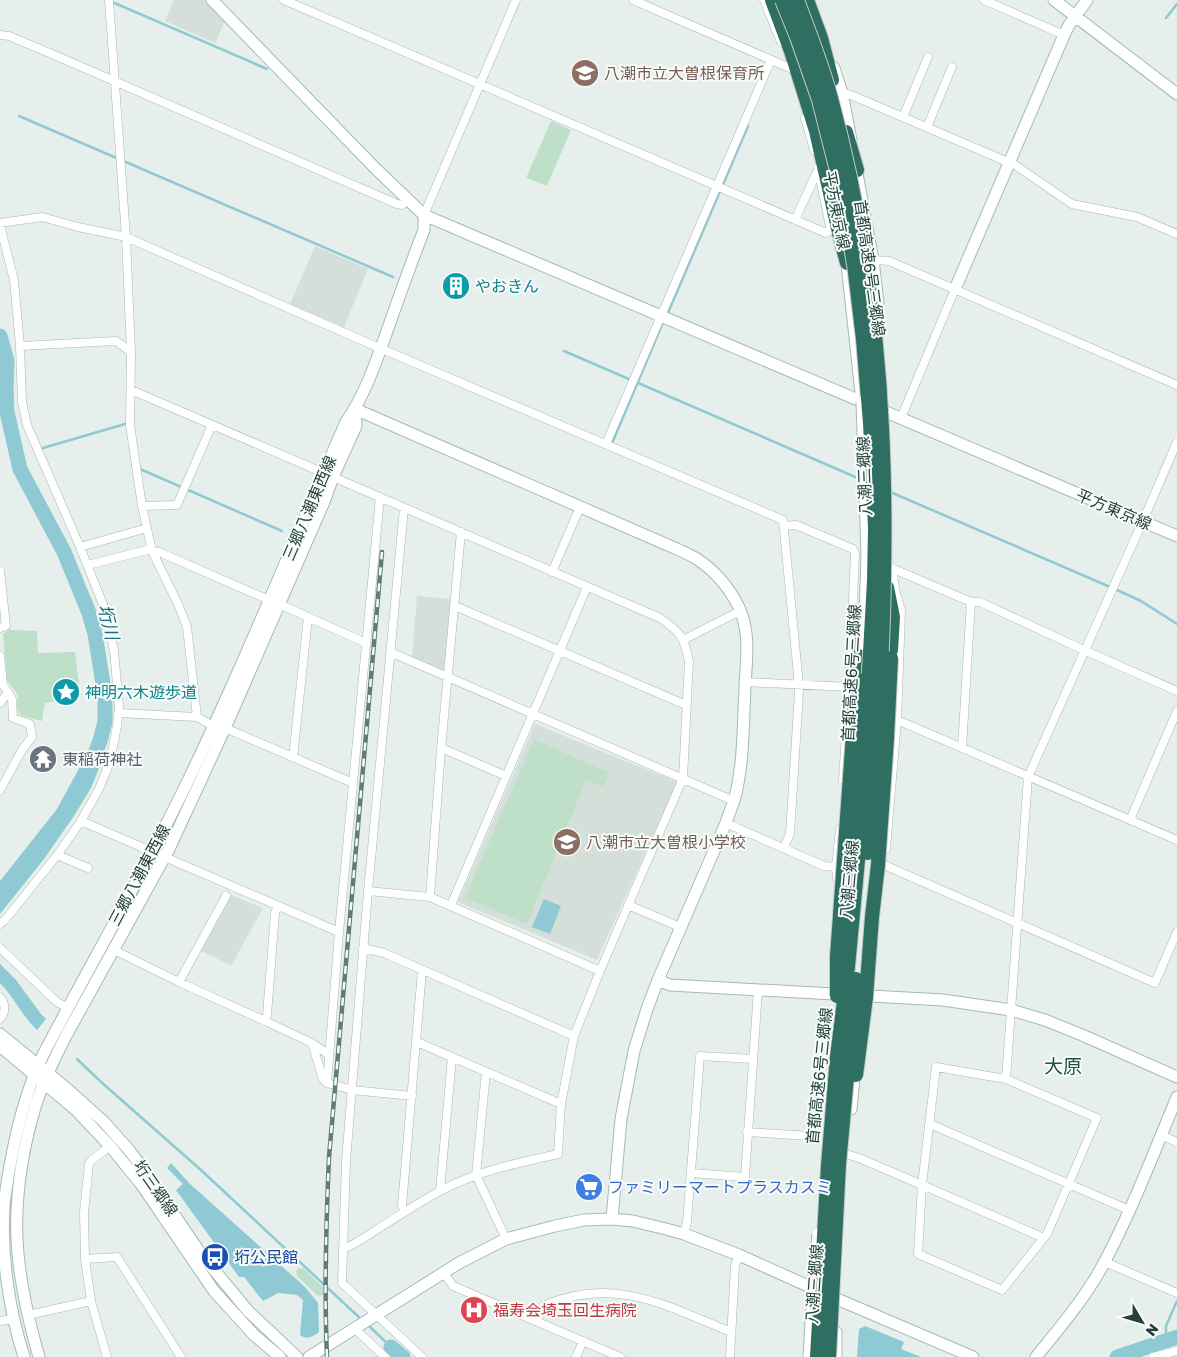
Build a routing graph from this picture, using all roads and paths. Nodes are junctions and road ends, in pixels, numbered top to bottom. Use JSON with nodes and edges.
{"nodes":[{"id":1,"x":109,"y":0,"type":"edge"},
{"id":2,"x":212,"y":0,"type":"edge"},
{"id":3,"x":284,"y":0,"type":"edge"},
{"id":4,"x":516,"y":0,"type":"edge"},
{"id":5,"x":633,"y":0,"type":"edge"},
{"id":6,"x":764,"y":0,"type":"edge"},
{"id":7,"x":772,"y":0,"type":"edge"},
{"id":8,"x":777,"y":0,"type":"edge"},
{"id":9,"x":782,"y":0,"type":"edge"},
{"id":10,"x":797,"y":0,"type":"edge"},
{"id":11,"x":807,"y":0,"type":"edge"},
{"id":12,"x":812,"y":0,"type":"edge"},
{"id":13,"x":984,"y":0,"type":"edge"},
{"id":14,"x":1054,"y":0,"type":"edge"},
{"id":15,"x":1087,"y":0,"type":"edge"},
{"id":16,"x":1075,"y":16,"type":"junction"},
{"id":17,"x":0,"y":35,"type":"edge"},
{"id":18,"x":1064,"y":35,"type":"junction"},
{"id":19,"x":928,"y":57,"type":"dead end"},
{"id":20,"x":771,"y":60,"type":"junction"},
{"id":21,"x":952,"y":67,"type":"dead end"},
{"id":22,"x":790,"y":68,"type":"junction"},
{"id":23,"x":114,"y":81,"type":"junction"},
{"id":24,"x":479,"y":85,"type":"junction"},
{"id":25,"x":842,"y":93,"type":"junction"},
{"id":26,"x":1177,"y":94,"type":"edge"},
{"id":27,"x":903,"y":117,"type":"junction"},
{"id":28,"x":927,"y":127,"type":"junction"},
{"id":29,"x":1010,"y":162,"type":"junction"},
{"id":30,"x":856,"y":170,"type":"junction"},
{"id":31,"x":818,"y":172,"type":"junction"},
{"id":32,"x":717,"y":187,"type":"junction"},
{"id":33,"x":408,"y":200,"type":"junction"},
{"id":34,"x":424,"y":215,"type":"junction"},
{"id":35,"x":795,"y":220,"type":"junction"},
{"id":36,"x":0,"y":224,"type":"edge"},
{"id":37,"x":833,"y":233,"type":"junction"},
{"id":38,"x":1177,"y":234,"type":"edge"},
{"id":39,"x":126,"y":237,"type":"junction"},
{"id":40,"x":873,"y":260,"type":"junction"},
{"id":41,"x":847,"y":263,"type":"junction"},
{"id":42,"x":955,"y":289,"type":"junction"},
{"id":43,"x":660,"y":316,"type":"junction"},
{"id":44,"x":20,"y":346,"type":"junction"},
{"id":45,"x":380,"y":348,"type":"junction"},
{"id":46,"x":131,"y":352,"type":"junction"},
{"id":47,"x":1177,"y":385,"type":"edge"},
{"id":48,"x":131,"y":390,"type":"junction"},
{"id":49,"x":862,"y":402,"type":"junction"},
{"id":50,"x":355,"y":409,"type":"junction"},
{"id":51,"x":886,"y":412,"type":"junction"},
{"id":52,"x":901,"y":418,"type":"junction"},
{"id":53,"x":212,"y":425,"type":"junction"},
{"id":54,"x":1177,"y":442,"type":"edge"},
{"id":55,"x":606,"y":444,"type":"junction"},
{"id":56,"x":328,"y":475,"type":"junction"},
{"id":57,"x":380,"y":497,"type":"junction"},
{"id":58,"x":142,"y":506,"type":"junction"},
{"id":59,"x":580,"y":507,"type":"junction"},
{"id":60,"x":404,"y":508,"type":"junction"},
{"id":61,"x":1143,"y":522,"type":"junction"},
{"id":62,"x":784,"y":526,"type":"junction"},
{"id":63,"x":147,"y":528,"type":"junction"},
{"id":64,"x":461,"y":532,"type":"junction"},
{"id":65,"x":1177,"y":536,"type":"edge"},
{"id":66,"x":80,"y":547,"type":"junction"},
{"id":67,"x":152,"y":551,"type":"junction"},
{"id":68,"x":88,"y":565,"type":"junction"},
{"id":69,"x":890,"y":567,"type":"junction"},
{"id":70,"x":0,"y":571,"type":"edge"},
{"id":71,"x":552,"y":572,"type":"junction"},
{"id":72,"x":587,"y":587,"type":"junction"},
{"id":73,"x":887,"y":587,"type":"junction"},
{"id":74,"x":274,"y":602,"type":"junction"},
{"id":75,"x":971,"y":602,"type":"junction"},
{"id":76,"x":455,"y":606,"type":"junction"},
{"id":77,"x":865,"y":611,"type":"junction"},
{"id":78,"x":740,"y":612,"type":"junction"},
{"id":79,"x":308,"y":617,"type":"junction"},
{"id":80,"x":0,"y":628,"type":"edge"},
{"id":81,"x":683,"y":640,"type":"junction"},
{"id":82,"x":366,"y":643,"type":"junction"},
{"id":83,"x":560,"y":650,"type":"junction"},
{"id":84,"x":1086,"y":651,"type":"junction"},
{"id":85,"x":390,"y":652,"type":"junction"},
{"id":86,"x":0,"y":656,"type":"edge"},
{"id":87,"x":449,"y":676,"type":"junction"},
{"id":88,"x":745,"y":682,"type":"junction"},
{"id":89,"x":853,"y":683,"type":"junction"},
{"id":90,"x":798,"y":685,"type":"junction"},
{"id":91,"x":1177,"y":691,"type":"edge"},
{"id":92,"x":8,"y":693,"type":"junction"},
{"id":93,"x":0,"y":703,"type":"edge"},
{"id":94,"x":686,"y":705,"type":"junction"},
{"id":95,"x":1177,"y":711,"type":"edge"},
{"id":96,"x":119,"y":713,"type":"junction"},
{"id":97,"x":533,"y":714,"type":"junction"},
{"id":98,"x":198,"y":717,"type":"junction"},
{"id":99,"x":897,"y":720,"type":"junction"},
{"id":100,"x":219,"y":727,"type":"junction"},
{"id":101,"x":962,"y":748,"type":"junction"},
{"id":102,"x":441,"y":749,"type":"junction"},
{"id":103,"x":293,"y":757,"type":"junction"},
{"id":104,"x":506,"y":776,"type":"junction"},
{"id":105,"x":1028,"y":777,"type":"junction"},
{"id":106,"x":682,"y":778,"type":"junction"},
{"id":107,"x":857,"y":780,"type":"junction"},
{"id":108,"x":2,"y":781,"type":"edge"},
{"id":109,"x":353,"y":783,"type":"junction"},
{"id":110,"x":0,"y":790,"type":"edge"},
{"id":111,"x":842,"y":795,"type":"junction"},
{"id":112,"x":734,"y":801,"type":"junction"},
{"id":113,"x":1130,"y":820,"type":"junction"},
{"id":114,"x":82,"y":821,"type":"junction"},
{"id":115,"x":726,"y":823,"type":"junction"},
{"id":116,"x":1177,"y":840,"type":"edge"},
{"id":117,"x":784,"y":848,"type":"junction"},
{"id":118,"x":153,"y":852,"type":"junction"},
{"id":119,"x":58,"y":854,"type":"junction"},
{"id":120,"x":165,"y":857,"type":"junction"},
{"id":121,"x":884,"y":865,"type":"junction"},
{"id":122,"x":836,"y":867,"type":"junction"},
{"id":123,"x":88,"y":868,"type":"dead end"},
{"id":124,"x":368,"y":891,"type":"junction"},
{"id":125,"x":871,"y":893,"type":"junction"},
{"id":126,"x":226,"y":896,"type":"dead end"},
{"id":127,"x":430,"y":897,"type":"junction"},
{"id":128,"x":451,"y":905,"type":"junction"},
{"id":129,"x":628,"y":905,"type":"junction"},
{"id":130,"x":278,"y":906,"type":"junction"},
{"id":131,"x":847,"y":914,"type":"junction"},
{"id":132,"x":1018,"y":923,"type":"junction"},
{"id":133,"x":0,"y":924,"type":"edge"},
{"id":134,"x":680,"y":927,"type":"junction"},
{"id":135,"x":339,"y":932,"type":"junction"},
{"id":136,"x":1177,"y":932,"type":"edge"},
{"id":137,"x":0,"y":948,"type":"edge"},
{"id":138,"x":363,"y":948,"type":"junction"},
{"id":139,"x":114,"y":950,"type":"junction"},
{"id":140,"x":422,"y":971,"type":"junction"},
{"id":141,"x":600,"y":971,"type":"junction"},
{"id":142,"x":658,"y":980,"type":"junction"},
{"id":143,"x":180,"y":982,"type":"junction"},
{"id":144,"x":758,"y":990,"type":"junction"},
{"id":145,"x":840,"y":995,"type":"junction"},
{"id":146,"x":862,"y":996,"type":"junction"},
{"id":147,"x":0,"y":997,"type":"edge"},
{"id":148,"x":68,"y":1008,"type":"junction"},
{"id":149,"x":1011,"y":1010,"type":"junction"},
{"id":150,"x":0,"y":1019,"type":"edge"},
{"id":151,"x":265,"y":1021,"type":"junction"},
{"id":152,"x":0,"y":1034,"type":"edge"},
{"id":153,"x":574,"y":1036,"type":"junction"},
{"id":154,"x":416,"y":1042,"type":"junction"},
{"id":155,"x":312,"y":1043,"type":"junction"},
{"id":156,"x":1,"y":1048,"type":"edge"},
{"id":157,"x":330,"y":1055,"type":"junction"},
{"id":158,"x":452,"y":1057,"type":"junction"},
{"id":159,"x":837,"y":1057,"type":"junction"},
{"id":160,"x":753,"y":1059,"type":"junction"},
{"id":161,"x":36,"y":1070,"type":"junction"},
{"id":162,"x":486,"y":1072,"type":"junction"},
{"id":163,"x":1177,"y":1077,"type":"edge"},
{"id":164,"x":46,"y":1078,"type":"junction"},
{"id":165,"x":1006,"y":1079,"type":"junction"},
{"id":166,"x":327,"y":1084,"type":"junction"},
{"id":167,"x":352,"y":1090,"type":"junction"},
{"id":168,"x":412,"y":1096,"type":"junction"},
{"id":169,"x":1177,"y":1097,"type":"edge"},
{"id":170,"x":561,"y":1104,"type":"junction"},
{"id":171,"x":930,"y":1124,"type":"junction"},
{"id":172,"x":748,"y":1132,"type":"junction"},
{"id":173,"x":1161,"y":1135,"type":"junction"},
{"id":174,"x":811,"y":1136,"type":"dead end"},
{"id":175,"x":1177,"y":1142,"type":"edge"},
{"id":176,"x":110,"y":1146,"type":"junction"},
{"id":177,"x":846,"y":1154,"type":"junction"},
{"id":178,"x":692,"y":1173,"type":"junction"},
{"id":179,"x":476,"y":1175,"type":"junction"},
{"id":180,"x":1068,"y":1184,"type":"junction"},
{"id":181,"x":922,"y":1185,"type":"junction"},
{"id":182,"x":440,"y":1191,"type":"junction"},
{"id":183,"x":1129,"y":1210,"type":"junction"},
{"id":184,"x":406,"y":1211,"type":"junction"},
{"id":185,"x":612,"y":1219,"type":"junction"},
{"id":186,"x":684,"y":1234,"type":"junction"},
{"id":187,"x":1044,"y":1238,"type":"junction"},
{"id":188,"x":506,"y":1240,"type":"junction"},
{"id":189,"x":343,"y":1248,"type":"junction"},
{"id":190,"x":739,"y":1256,"type":"junction"},
{"id":191,"x":86,"y":1259,"type":"junction"},
{"id":192,"x":1105,"y":1262,"type":"junction"},
{"id":193,"x":444,"y":1272,"type":"junction"},
{"id":194,"x":833,"y":1272,"type":"junction"},
{"id":195,"x":813,"y":1288,"type":"junction"},
{"id":196,"x":1177,"y":1293,"type":"edge"},
{"id":197,"x":836,"y":1299,"type":"junction"},
{"id":198,"x":91,"y":1302,"type":"junction"},
{"id":199,"x":28,"y":1315,"type":"junction"},
{"id":200,"x":374,"y":1316,"type":"junction"},
{"id":201,"x":14,"y":1319,"type":"junction"},
{"id":202,"x":0,"y":1321,"type":"edge"},
{"id":203,"x":537,"y":1321,"type":"junction"},
{"id":204,"x":356,"y":1328,"type":"junction"},
{"id":205,"x":731,"y":1332,"type":"junction"},
{"id":206,"x":583,"y":1341,"type":"junction"},
{"id":207,"x":1177,"y":1351,"type":"edge"},
{"id":208,"x":1168,"y":1355,"type":"edge"},
{"id":209,"x":24,"y":1357,"type":"edge"},
{"id":210,"x":39,"y":1357,"type":"edge"},
{"id":211,"x":107,"y":1357,"type":"edge"},
{"id":212,"x":181,"y":1357,"type":"edge"},
{"id":213,"x":280,"y":1357,"type":"edge"},
{"id":214,"x":297,"y":1357,"type":"edge"},
{"id":215,"x":309,"y":1357,"type":"edge"},
{"id":216,"x":385,"y":1357,"type":"edge"},
{"id":217,"x":422,"y":1357,"type":"edge"},
{"id":218,"x":576,"y":1357,"type":"edge"},
{"id":219,"x":620,"y":1357,"type":"edge"},
{"id":220,"x":730,"y":1357,"type":"edge"},
{"id":221,"x":809,"y":1357,"type":"edge"},
{"id":222,"x":817,"y":1357,"type":"edge"},
{"id":223,"x":828,"y":1357,"type":"edge"},
{"id":224,"x":836,"y":1357,"type":"edge"},
{"id":225,"x":973,"y":1357,"type":"edge"},
{"id":226,"x":1036,"y":1357,"type":"edge"},
{"id":227,"x":1153,"y":1357,"type":"edge"}],
"edges":[{"from":1,"to":23,"type":"street"},
{"from":2,"to":33,"type":"street"},
{"from":3,"to":24,"type":"street"},
{"from":4,"to":24,"type":"street"},
{"from":5,"to":20,"type":"street"},
{"from":6,"to":22,"type":"street"},
{"from":7,"to":37,"type":"highway"},
{"from":8,"to":41,"type":"street","name":"平方東京線"},
{"from":9,"to":159,"type":"highway","name":"首都高速6号三郷線","bridge":true},
{"from":10,"to":194,"type":"highway","name":"首都高速6号三郷線","bridge":true},
{"from":11,"to":30,"type":"highway"},
{"from":12,"to":25,"type":"street","name":"平方東京線"},
{"from":13,"to":18,"type":"street"},
{"from":14,"to":16,"type":"street"},
{"from":15,"to":16,"type":"street"},
{"from":16,"to":18,"type":"street"},
{"from":16,"to":26,"type":"street"},
{"from":17,"to":23,"type":"street"},
{"from":18,"to":29,"type":"street"},
{"from":19,"to":27,"type":"street"},
{"from":20,"to":22,"type":"street"},
{"from":20,"to":32,"type":"street"},
{"from":21,"to":28,"type":"street"},
{"from":22,"to":31,"type":"street"},
{"from":23,"to":33,"type":"street"},
{"from":23,"to":39,"type":"street"},
{"from":24,"to":32,"type":"street"},
{"from":24,"to":34,"type":"street"},
{"from":25,"to":27,"type":"street"},
{"from":25,"to":30,"type":"street","name":"平方東京線"},
{"from":27,"to":28,"type":"street"},
{"from":28,"to":29,"type":"street"},
{"from":29,"to":38,"type":"street"},
{"from":29,"to":42,"type":"street"},
{"from":30,"to":40,"type":"street","name":"平方東京線"},
{"from":31,"to":35,"type":"street"},
{"from":31,"to":37,"type":"street"},
{"from":32,"to":35,"type":"street"},
{"from":32,"to":43,"type":"street"},
{"from":33,"to":34,"type":"street"},
{"from":34,"to":43,"type":"street"},
{"from":34,"to":45,"type":"street","name":"三郷八潮東西線"},
{"from":35,"to":37,"type":"street"},
{"from":36,"to":39,"type":"street"},
{"from":36,"to":44,"type":"street"},
{"from":37,"to":41,"type":"highway"},
{"from":39,"to":45,"type":"street"},
{"from":39,"to":46,"type":"street"},
{"from":40,"to":42,"type":"street"},
{"from":40,"to":51,"type":"street","name":"平方東京線"},
{"from":41,"to":49,"type":"street","name":"平方東京線"},
{"from":42,"to":47,"type":"street"},
{"from":42,"to":52,"type":"street"},
{"from":43,"to":49,"type":"street"},
{"from":43,"to":55,"type":"street"},
{"from":44,"to":46,"type":"street"},
{"from":44,"to":66,"type":"street"},
{"from":45,"to":50,"type":"street","name":"三郷八潮東西線"},
{"from":45,"to":55,"type":"street"},
{"from":46,"to":48,"type":"street"},
{"from":48,"to":53,"type":"street"},
{"from":48,"to":58,"type":"street"},
{"from":49,"to":51,"type":"street","name":"平方東京線"},
{"from":49,"to":77,"type":"street","name":"八潮三郷線","bridge":true},
{"from":50,"to":56,"type":"street","name":"三郷八潮東西線"},
{"from":50,"to":59,"type":"street"},
{"from":51,"to":52,"type":"street","name":"平方東京線"},
{"from":51,"to":69,"type":"street","name":"八潮三郷線"},
{"from":52,"to":61,"type":"street","name":"平方東京線"},
{"from":53,"to":56,"type":"street"},
{"from":53,"to":58,"type":"street"},
{"from":54,"to":61,"type":"street"},
{"from":55,"to":62,"type":"street"},
{"from":56,"to":57,"type":"street"},
{"from":56,"to":74,"type":"street","name":"三郷八潮東西線"},
{"from":57,"to":60,"type":"street"},
{"from":57,"to":82,"type":"street"},
{"from":58,"to":63,"type":"street"},
{"from":59,"to":71,"type":"street"},
{"from":59,"to":78,"type":"street"},
{"from":60,"to":64,"type":"street"},
{"from":60,"to":85,"type":"street"},
{"from":61,"to":65,"type":"street","name":"平方東京線"},
{"from":61,"to":84,"type":"street"},
{"from":62,"to":89,"type":"street"},
{"from":62,"to":90,"type":"street"},
{"from":63,"to":66,"type":"street"},
{"from":63,"to":67,"type":"street"},
{"from":64,"to":71,"type":"street"},
{"from":64,"to":76,"type":"street"},
{"from":66,"to":68,"type":"street"},
{"from":67,"to":68,"type":"street"},
{"from":67,"to":74,"type":"street"},
{"from":67,"to":98,"type":"street"},
{"from":68,"to":96,"type":"street"},
{"from":69,"to":73,"type":"street","name":"八潮三郷線"},
{"from":69,"to":75,"type":"street"},
{"from":69,"to":99,"type":"street"},
{"from":70,"to":80,"type":"street"},
{"from":71,"to":72,"type":"street"},
{"from":72,"to":81,"type":"street"},
{"from":72,"to":83,"type":"street"},
{"from":73,"to":125,"type":"street","name":"八潮三郷線"},
{"from":73,"to":194,"type":"highway","bridge":true},
{"from":74,"to":79,"type":"street"},
{"from":74,"to":100,"type":"street","name":"三郷八潮東西線"},
{"from":75,"to":84,"type":"street"},
{"from":75,"to":101,"type":"street"},
{"from":76,"to":83,"type":"street"},
{"from":76,"to":87,"type":"street"},
{"from":77,"to":89,"type":"highway"},
{"from":77,"to":107,"type":"street","name":"八潮三郷線","bridge":true},
{"from":78,"to":81,"type":"street"},
{"from":78,"to":88,"type":"street"},
{"from":79,"to":82,"type":"street"},
{"from":79,"to":103,"type":"street"},
{"from":81,"to":94,"type":"street"},
{"from":82,"to":109,"type":"street"},
{"from":83,"to":94,"type":"street"},
{"from":83,"to":97,"type":"street"},
{"from":84,"to":91,"type":"street"},
{"from":84,"to":105,"type":"street"},
{"from":85,"to":87,"type":"street"},
{"from":85,"to":124,"type":"street"},
{"from":86,"to":92,"type":"street"},
{"from":87,"to":97,"type":"street"},
{"from":87,"to":102,"type":"street"},
{"from":88,"to":90,"type":"street"},
{"from":88,"to":112,"type":"street"},
{"from":89,"to":90,"type":"street"},
{"from":89,"to":111,"type":"street"},
{"from":89,"to":159,"type":"highway","bridge":true},
{"from":90,"to":117,"type":"street"},
{"from":92,"to":93,"type":"street"},
{"from":92,"to":108,"type":"street"},
{"from":94,"to":106,"type":"street"},
{"from":95,"to":113,"type":"street"},
{"from":96,"to":98,"type":"street"},
{"from":96,"to":114,"type":"street"},
{"from":97,"to":104,"type":"street"},
{"from":97,"to":106,"type":"street"},
{"from":98,"to":100,"type":"street"},
{"from":99,"to":101,"type":"street"},
{"from":99,"to":121,"type":"street"},
{"from":100,"to":103,"type":"street"},
{"from":100,"to":118,"type":"street","name":"三郷八潮東西線"},
{"from":100,"to":120,"type":"street","name":"三郷八潮東西線"},
{"from":101,"to":105,"type":"street"},
{"from":102,"to":104,"type":"street"},
{"from":102,"to":127,"type":"street"},
{"from":103,"to":109,"type":"street"},
{"from":104,"to":128,"type":"street"},
{"from":105,"to":113,"type":"street"},
{"from":105,"to":132,"type":"street"},
{"from":106,"to":112,"type":"street"},
{"from":106,"to":129,"type":"street"},
{"from":107,"to":111,"type":"street"},
{"from":107,"to":131,"type":"street","name":"八潮三郷線","bridge":true},
{"from":108,"to":110,"type":"street"},
{"from":109,"to":135,"type":"street"},
{"from":111,"to":122,"type":"street"},
{"from":112,"to":115,"type":"street"},
{"from":113,"to":116,"type":"street"},
{"from":114,"to":118,"type":"street"},
{"from":114,"to":119,"type":"street"},
{"from":115,"to":117,"type":"street"},
{"from":115,"to":134,"type":"street"},
{"from":117,"to":122,"type":"street"},
{"from":118,"to":120,"type":"street"},
{"from":118,"to":148,"type":"street","name":"三郷八潮東西線"},
{"from":119,"to":123,"type":"street"},
{"from":119,"to":133,"type":"street"},
{"from":120,"to":130,"type":"street"},
{"from":120,"to":139,"type":"street","name":"三郷八潮東西線"},
{"from":121,"to":125,"type":"street"},
{"from":121,"to":132,"type":"street"},
{"from":122,"to":131,"type":"street"},
{"from":124,"to":127,"type":"street"},
{"from":124,"to":138,"type":"street"},
{"from":125,"to":146,"type":"street","name":"八潮三郷線"},
{"from":126,"to":143,"type":"street"},
{"from":127,"to":128,"type":"street"},
{"from":128,"to":141,"type":"street"},
{"from":129,"to":134,"type":"street"},
{"from":129,"to":141,"type":"street"},
{"from":130,"to":135,"type":"street"},
{"from":130,"to":151,"type":"street"},
{"from":131,"to":145,"type":"street","name":"八潮三郷線"},
{"from":132,"to":136,"type":"street"},
{"from":132,"to":149,"type":"street"},
{"from":134,"to":142,"type":"street"},
{"from":135,"to":157,"type":"street"},
{"from":137,"to":148,"type":"street"},
{"from":138,"to":140,"type":"street"},
{"from":138,"to":167,"type":"street"},
{"from":139,"to":143,"type":"street"},
{"from":139,"to":164,"type":"street","name":"三郷八潮東西線"},
{"from":140,"to":153,"type":"street"},
{"from":140,"to":154,"type":"street"},
{"from":141,"to":153,"type":"street"},
{"from":142,"to":144,"type":"street"},
{"from":142,"to":185,"type":"street"},
{"from":143,"to":151,"type":"street"},
{"from":144,"to":145,"type":"street"},
{"from":144,"to":160,"type":"street"},
{"from":145,"to":146,"type":"street"},
{"from":145,"to":195,"type":"street","name":"八潮三郷線","bridge":true},
{"from":146,"to":149,"type":"street"},
{"from":146,"to":177,"type":"street","name":"八潮三郷線"},
{"from":147,"to":150,"type":"street"},
{"from":148,"to":161,"type":"street","name":"三郷八潮東西線"},
{"from":149,"to":163,"type":"street"},
{"from":149,"to":165,"type":"street"},
{"from":151,"to":155,"type":"street"},
{"from":152,"to":161,"type":"street","name":"垳三郷線"},
{"from":153,"to":170,"type":"street"},
{"from":154,"to":158,"type":"street"},
{"from":154,"to":168,"type":"street"},
{"from":155,"to":157,"type":"street"},
{"from":155,"to":166,"type":"street"},
{"from":156,"to":161,"type":"street","name":"垳三郷線"},
{"from":157,"to":166,"type":"street"},
{"from":158,"to":162,"type":"street"},
{"from":158,"to":182,"type":"street"},
{"from":159,"to":222,"type":"highway","name":"首都高速6号三郷線","bridge":true},
{"from":160,"to":172,"type":"street"},
{"from":160,"to":178,"type":"street"},
{"from":161,"to":164,"type":"street","name":"垳三郷線"},
{"from":161,"to":201,"type":"street","name":"三郷八潮東西線"},
{"from":162,"to":170,"type":"street"},
{"from":162,"to":179,"type":"street"},
{"from":164,"to":176,"type":"street","name":"垳三郷線"},
{"from":164,"to":199,"type":"street","name":"三郷八潮東西線"},
{"from":164,"to":214,"type":"street","name":"垳三郷線"},
{"from":165,"to":171,"type":"street"},
{"from":165,"to":180,"type":"street"},
{"from":166,"to":167,"type":"street"},
{"from":167,"to":168,"type":"street"},
{"from":167,"to":189,"type":"street"},
{"from":168,"to":184,"type":"street"},
{"from":169,"to":173,"type":"street"},
{"from":170,"to":179,"type":"street"},
{"from":171,"to":180,"type":"street"},
{"from":171,"to":181,"type":"street"},
{"from":172,"to":174,"type":"street"},
{"from":172,"to":178,"type":"street"},
{"from":173,"to":175,"type":"street"},
{"from":173,"to":183,"type":"street"},
{"from":176,"to":191,"type":"street"},
{"from":176,"to":213,"type":"street","name":"垳三郷線"},
{"from":177,"to":181,"type":"street"},
{"from":177,"to":197,"type":"street","name":"八潮三郷線"},
{"from":178,"to":186,"type":"street"},
{"from":179,"to":182,"type":"street"},
{"from":179,"to":188,"type":"street"},
{"from":180,"to":183,"type":"street"},
{"from":180,"to":187,"type":"street"},
{"from":181,"to":187,"type":"street"},
{"from":181,"to":187,"type":"street"},
{"from":182,"to":184,"type":"street"},
{"from":183,"to":192,"type":"street"},
{"from":184,"to":189,"type":"street"},
{"from":185,"to":186,"type":"street"},
{"from":185,"to":188,"type":"street"},
{"from":186,"to":190,"type":"street"},
{"from":188,"to":193,"type":"street"},
{"from":189,"to":200,"type":"street"},
{"from":190,"to":195,"type":"street"},
{"from":190,"to":205,"type":"street"},
{"from":191,"to":198,"type":"street"},
{"from":191,"to":212,"type":"street"},
{"from":192,"to":196,"type":"street"},
{"from":192,"to":226,"type":"street"},
{"from":193,"to":200,"type":"street"},
{"from":193,"to":203,"type":"street"},
{"from":194,"to":223,"type":"highway","name":"首都高速6号三郷線","bridge":true},
{"from":195,"to":197,"type":"street"},
{"from":195,"to":221,"type":"street","name":"八潮三郷線","bridge":true},
{"from":197,"to":224,"type":"street","name":"八潮三郷線"},
{"from":197,"to":225,"type":"street"},
{"from":198,"to":199,"type":"street"},
{"from":198,"to":211,"type":"street"},
{"from":199,"to":210,"type":"street","name":"三郷八潮東西線"},
{"from":200,"to":204,"type":"street"},
{"from":200,"to":217,"type":"street"},
{"from":201,"to":202,"type":"street"},
{"from":201,"to":209,"type":"street","name":"三郷八潮東西線"},
{"from":203,"to":205,"type":"street"},
{"from":203,"to":206,"type":"street"},
{"from":204,"to":215,"type":"street"},
{"from":204,"to":216,"type":"street"},
{"from":205,"to":220,"type":"street"},
{"from":206,"to":218,"type":"street"},
{"from":206,"to":219,"type":"street"},
{"from":207,"to":208,"type":"street"},
{"from":208,"to":227,"type":"street"}]}
